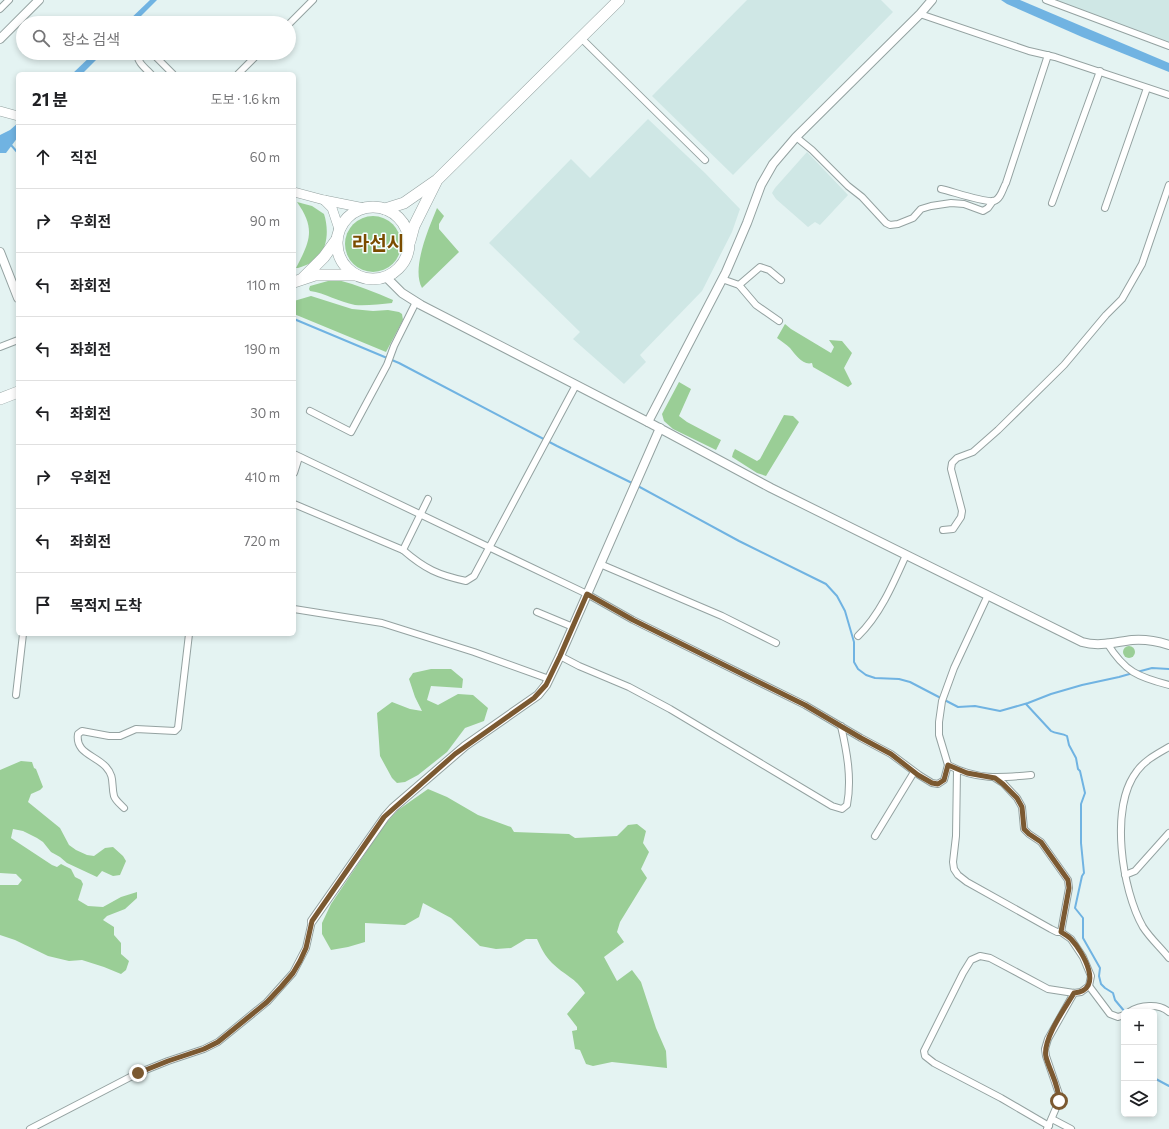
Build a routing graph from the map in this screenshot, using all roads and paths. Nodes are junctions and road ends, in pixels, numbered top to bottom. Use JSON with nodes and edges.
{"nodes":[{"id":1,"x":9,"y":0,"type":"edge"},
{"id":2,"x":39,"y":0,"type":"edge"},
{"id":3,"x":314,"y":0,"type":"edge"},
{"id":4,"x":619,"y":0,"type":"edge"},
{"id":5,"x":932,"y":0,"type":"edge"},
{"id":6,"x":1046,"y":0,"type":"edge"},
{"id":7,"x":0,"y":9,"type":"edge"},
{"id":8,"x":920,"y":14,"type":"junction"},
{"id":9,"x":23,"y":16,"type":"edge"},
{"id":10,"x":296,"y":17,"type":"edge"},
{"id":11,"x":16,"y":23,"type":"edge"},
{"id":12,"x":581,"y":38,"type":"junction"},
{"id":13,"x":0,"y":39,"type":"edge"},
{"id":14,"x":1169,"y":46,"type":"edge"},
{"id":15,"x":1048,"y":55,"type":"junction"},
{"id":16,"x":139,"y":60,"type":"edge"},
{"id":17,"x":159,"y":60,"type":"edge"},
{"id":18,"x":252,"y":60,"type":"edge"},
{"id":19,"x":1100,"y":71,"type":"junction"},
{"id":20,"x":150,"y":72,"type":"edge"},
{"id":21,"x":171,"y":72,"type":"edge"},
{"id":22,"x":240,"y":72,"type":"edge"},
{"id":23,"x":1147,"y":88,"type":"junction"},
{"id":24,"x":1169,"y":95,"type":"edge"},
{"id":25,"x":0,"y":111,"type":"edge"},
{"id":26,"x":16,"y":115,"type":"edge"},
{"id":27,"x":796,"y":137,"type":"junction"},
{"id":28,"x":705,"y":160,"type":"dead end"},
{"id":29,"x":438,"y":180,"type":"junction"},
{"id":30,"x":1169,"y":185,"type":"edge"},
{"id":31,"x":941,"y":188,"type":"dead end"},
{"id":32,"x":296,"y":193,"type":"edge"},
{"id":33,"x":324,"y":200,"type":"junction"},
{"id":34,"x":993,"y":201,"type":"junction"},
{"id":35,"x":1052,"y":203,"type":"dead end"},
{"id":36,"x":364,"y":208,"type":"junction"},
{"id":37,"x":1105,"y":208,"type":"dead end"},
{"id":38,"x":385,"y":209,"type":"junction"},
{"id":39,"x":338,"y":234,"type":"junction"},
{"id":40,"x":409,"y":246,"type":"junction"},
{"id":41,"x":0,"y":252,"type":"edge"},
{"id":42,"x":356,"y":275,"type":"junction"},
{"id":43,"x":386,"y":277,"type":"junction"},
{"id":44,"x":722,"y":279,"type":"junction"},
{"id":45,"x":782,"y":280,"type":"dead end"},
{"id":46,"x":298,"y":281,"type":"edge"},
{"id":47,"x":739,"y":284,"type":"junction"},
{"id":48,"x":16,"y":293,"type":"edge"},
{"id":49,"x":416,"y":302,"type":"junction"},
{"id":50,"x":779,"y":321,"type":"dead end"},
{"id":51,"x":16,"y":341,"type":"edge"},
{"id":52,"x":0,"y":347,"type":"edge"},
{"id":53,"x":576,"y":385,"type":"junction"},
{"id":54,"x":16,"y":393,"type":"edge"},
{"id":55,"x":0,"y":399,"type":"edge"},
{"id":56,"x":310,"y":411,"type":"dead end"},
{"id":57,"x":648,"y":422,"type":"junction"},
{"id":58,"x":660,"y":428,"type":"junction"},
{"id":59,"x":297,"y":455,"type":"edge"},
{"id":60,"x":428,"y":499,"type":"dead end"},
{"id":61,"x":296,"y":505,"type":"edge"},
{"id":62,"x":421,"y":516,"type":"junction"},
{"id":63,"x":943,"y":530,"type":"dead end"},
{"id":64,"x":488,"y":548,"type":"junction"},
{"id":65,"x":404,"y":550,"type":"junction"},
{"id":66,"x":906,"y":555,"type":"junction"},
{"id":67,"x":600,"y":564,"type":"junction"},
{"id":68,"x":587,"y":594,"type":"junction"},
{"id":69,"x":988,"y":594,"type":"junction"},
{"id":70,"x":296,"y":609,"type":"edge"},
{"id":71,"x":536,"y":612,"type":"dead end"},
{"id":72,"x":573,"y":627,"type":"junction"},
{"id":73,"x":23,"y":636,"type":"edge"},
{"id":74,"x":190,"y":636,"type":"edge"},
{"id":75,"x":858,"y":636,"type":"dead end"},
{"id":76,"x":776,"y":643,"type":"dead end"},
{"id":77,"x":1107,"y":643,"type":"junction"},
{"id":78,"x":1169,"y":645,"type":"edge"},
{"id":79,"x":560,"y":656,"type":"junction"},
{"id":80,"x":549,"y":679,"type":"junction"},
{"id":81,"x":1169,"y":686,"type":"edge"},
{"id":82,"x":16,"y":695,"type":"dead end"},
{"id":83,"x":841,"y":726,"type":"junction"},
{"id":84,"x":1169,"y":747,"type":"edge"},
{"id":85,"x":948,"y":765,"type":"junction"},
{"id":86,"x":957,"y":770,"type":"junction"},
{"id":87,"x":914,"y":772,"type":"junction"},
{"id":88,"x":1030,"y":775,"type":"dead end"},
{"id":89,"x":995,"y":778,"type":"junction"},
{"id":90,"x":124,"y":808,"type":"dead end"},
{"id":91,"x":1169,"y":833,"type":"edge"},
{"id":92,"x":875,"y":836,"type":"dead end"},
{"id":93,"x":1125,"y":875,"type":"junction"},
{"id":94,"x":312,"y":921,"type":"joint"},
{"id":95,"x":1061,"y":932,"type":"junction"},
{"id":96,"x":1169,"y":958,"type":"edge"},
{"id":97,"x":1089,"y":986,"type":"junction"},
{"id":98,"x":1074,"y":993,"type":"junction"},
{"id":99,"x":1136,"y":1009,"type":"edge"},
{"id":100,"x":1169,"y":1012,"type":"edge"},
{"id":101,"x":1121,"y":1016,"type":"edge"},
{"id":102,"x":1052,"y":1119,"type":"junction"},
{"id":103,"x":1048,"y":1127,"type":"edge"},
{"id":104,"x":30,"y":1129,"type":"edge"},
{"id":105,"x":1070,"y":1129,"type":"edge"}],
"edges":[{"from":1,"to":7,"type":"street"},
{"from":2,"to":9,"type":"street"},
{"from":3,"to":10,"type":"street"},
{"from":4,"to":12,"type":"highway"},
{"from":5,"to":8,"type":"street"},
{"from":6,"to":14,"type":"street"},
{"from":8,"to":15,"type":"street"},
{"from":8,"to":27,"type":"street"},
{"from":11,"to":13,"type":"street"},
{"from":12,"to":28,"type":"street"},
{"from":12,"to":29,"type":"highway"},
{"from":15,"to":19,"type":"street"},
{"from":15,"to":34,"type":"street"},
{"from":16,"to":20,"type":"street"},
{"from":17,"to":21,"type":"street"},
{"from":18,"to":22,"type":"street"},
{"from":19,"to":23,"type":"street"},
{"from":19,"to":35,"type":"street"},
{"from":23,"to":24,"type":"street"},
{"from":23,"to":37,"type":"street"},
{"from":25,"to":26,"type":"main road"},
{"from":27,"to":34,"type":"street"},
{"from":27,"to":44,"type":"street"},
{"from":29,"to":38,"type":"highway"},
{"from":29,"to":40,"type":"highway"},
{"from":30,"to":63,"type":"street"},
{"from":31,"to":34,"type":"street"},
{"from":32,"to":33,"type":"main road"},
{"from":33,"to":36,"type":"main road"},
{"from":33,"to":39,"type":"main road"},
{"from":36,"to":38,"type":"highway"},
{"from":36,"to":39,"type":"highway"},
{"from":38,"to":40,"type":"highway"},
{"from":39,"to":42,"type":"highway"},
{"from":39,"to":46,"type":"highway"},
{"from":40,"to":43,"type":"highway"},
{"from":41,"to":48,"type":"street"},
{"from":42,"to":43,"type":"highway"},
{"from":42,"to":46,"type":"highway"},
{"from":43,"to":49,"type":"street"},
{"from":44,"to":47,"type":"street"},
{"from":44,"to":57,"type":"street"},
{"from":45,"to":47,"type":"street"},
{"from":47,"to":50,"type":"street"},
{"from":49,"to":53,"type":"street"},
{"from":49,"to":56,"type":"street"},
{"from":51,"to":52,"type":"street"},
{"from":53,"to":57,"type":"street"},
{"from":53,"to":64,"type":"street"},
{"from":54,"to":55,"type":"highway"},
{"from":57,"to":58,"type":"street"},
{"from":58,"to":66,"type":"street"},
{"from":58,"to":67,"type":"street"},
{"from":59,"to":62,"type":"street"},
{"from":60,"to":62,"type":"street"},
{"from":61,"to":65,"type":"street"},
{"from":62,"to":64,"type":"street"},
{"from":62,"to":65,"type":"street"},
{"from":64,"to":65,"type":"street"},
{"from":64,"to":68,"type":"street"},
{"from":66,"to":69,"type":"street"},
{"from":66,"to":75,"type":"street"},
{"from":67,"to":68,"type":"street"},
{"from":67,"to":76,"type":"street"},
{"from":68,"to":72,"type":"street"},
{"from":68,"to":83,"type":"street"},
{"from":69,"to":77,"type":"street"},
{"from":69,"to":85,"type":"street"},
{"from":70,"to":80,"type":"street"},
{"from":71,"to":72,"type":"street"},
{"from":72,"to":79,"type":"street"},
{"from":73,"to":82,"type":"street"},
{"from":74,"to":90,"type":"street"},
{"from":77,"to":78,"type":"street"},
{"from":77,"to":81,"type":"street"},
{"from":79,"to":80,"type":"street"},
{"from":79,"to":83,"type":"street"},
{"from":80,"to":94,"type":"street"},
{"from":83,"to":87,"type":"street"},
{"from":84,"to":93,"type":"street"},
{"from":85,"to":86,"type":"street"},
{"from":85,"to":87,"type":"street"},
{"from":86,"to":89,"type":"street"},
{"from":86,"to":95,"type":"street"},
{"from":87,"to":92,"type":"street"},
{"from":88,"to":89,"type":"street"},
{"from":89,"to":95,"type":"street"},
{"from":91,"to":93,"type":"street"},
{"from":93,"to":96,"type":"street"},
{"from":94,"to":104,"type":"street"},
{"from":95,"to":97,"type":"street"},
{"from":97,"to":98,"type":"street"},
{"from":97,"to":101,"type":"street"},
{"from":98,"to":102,"type":"street"},
{"from":98,"to":103,"type":"street"},
{"from":99,"to":100,"type":"street"},
{"from":102,"to":103,"type":"street"},
{"from":102,"to":105,"type":"street"}]}
